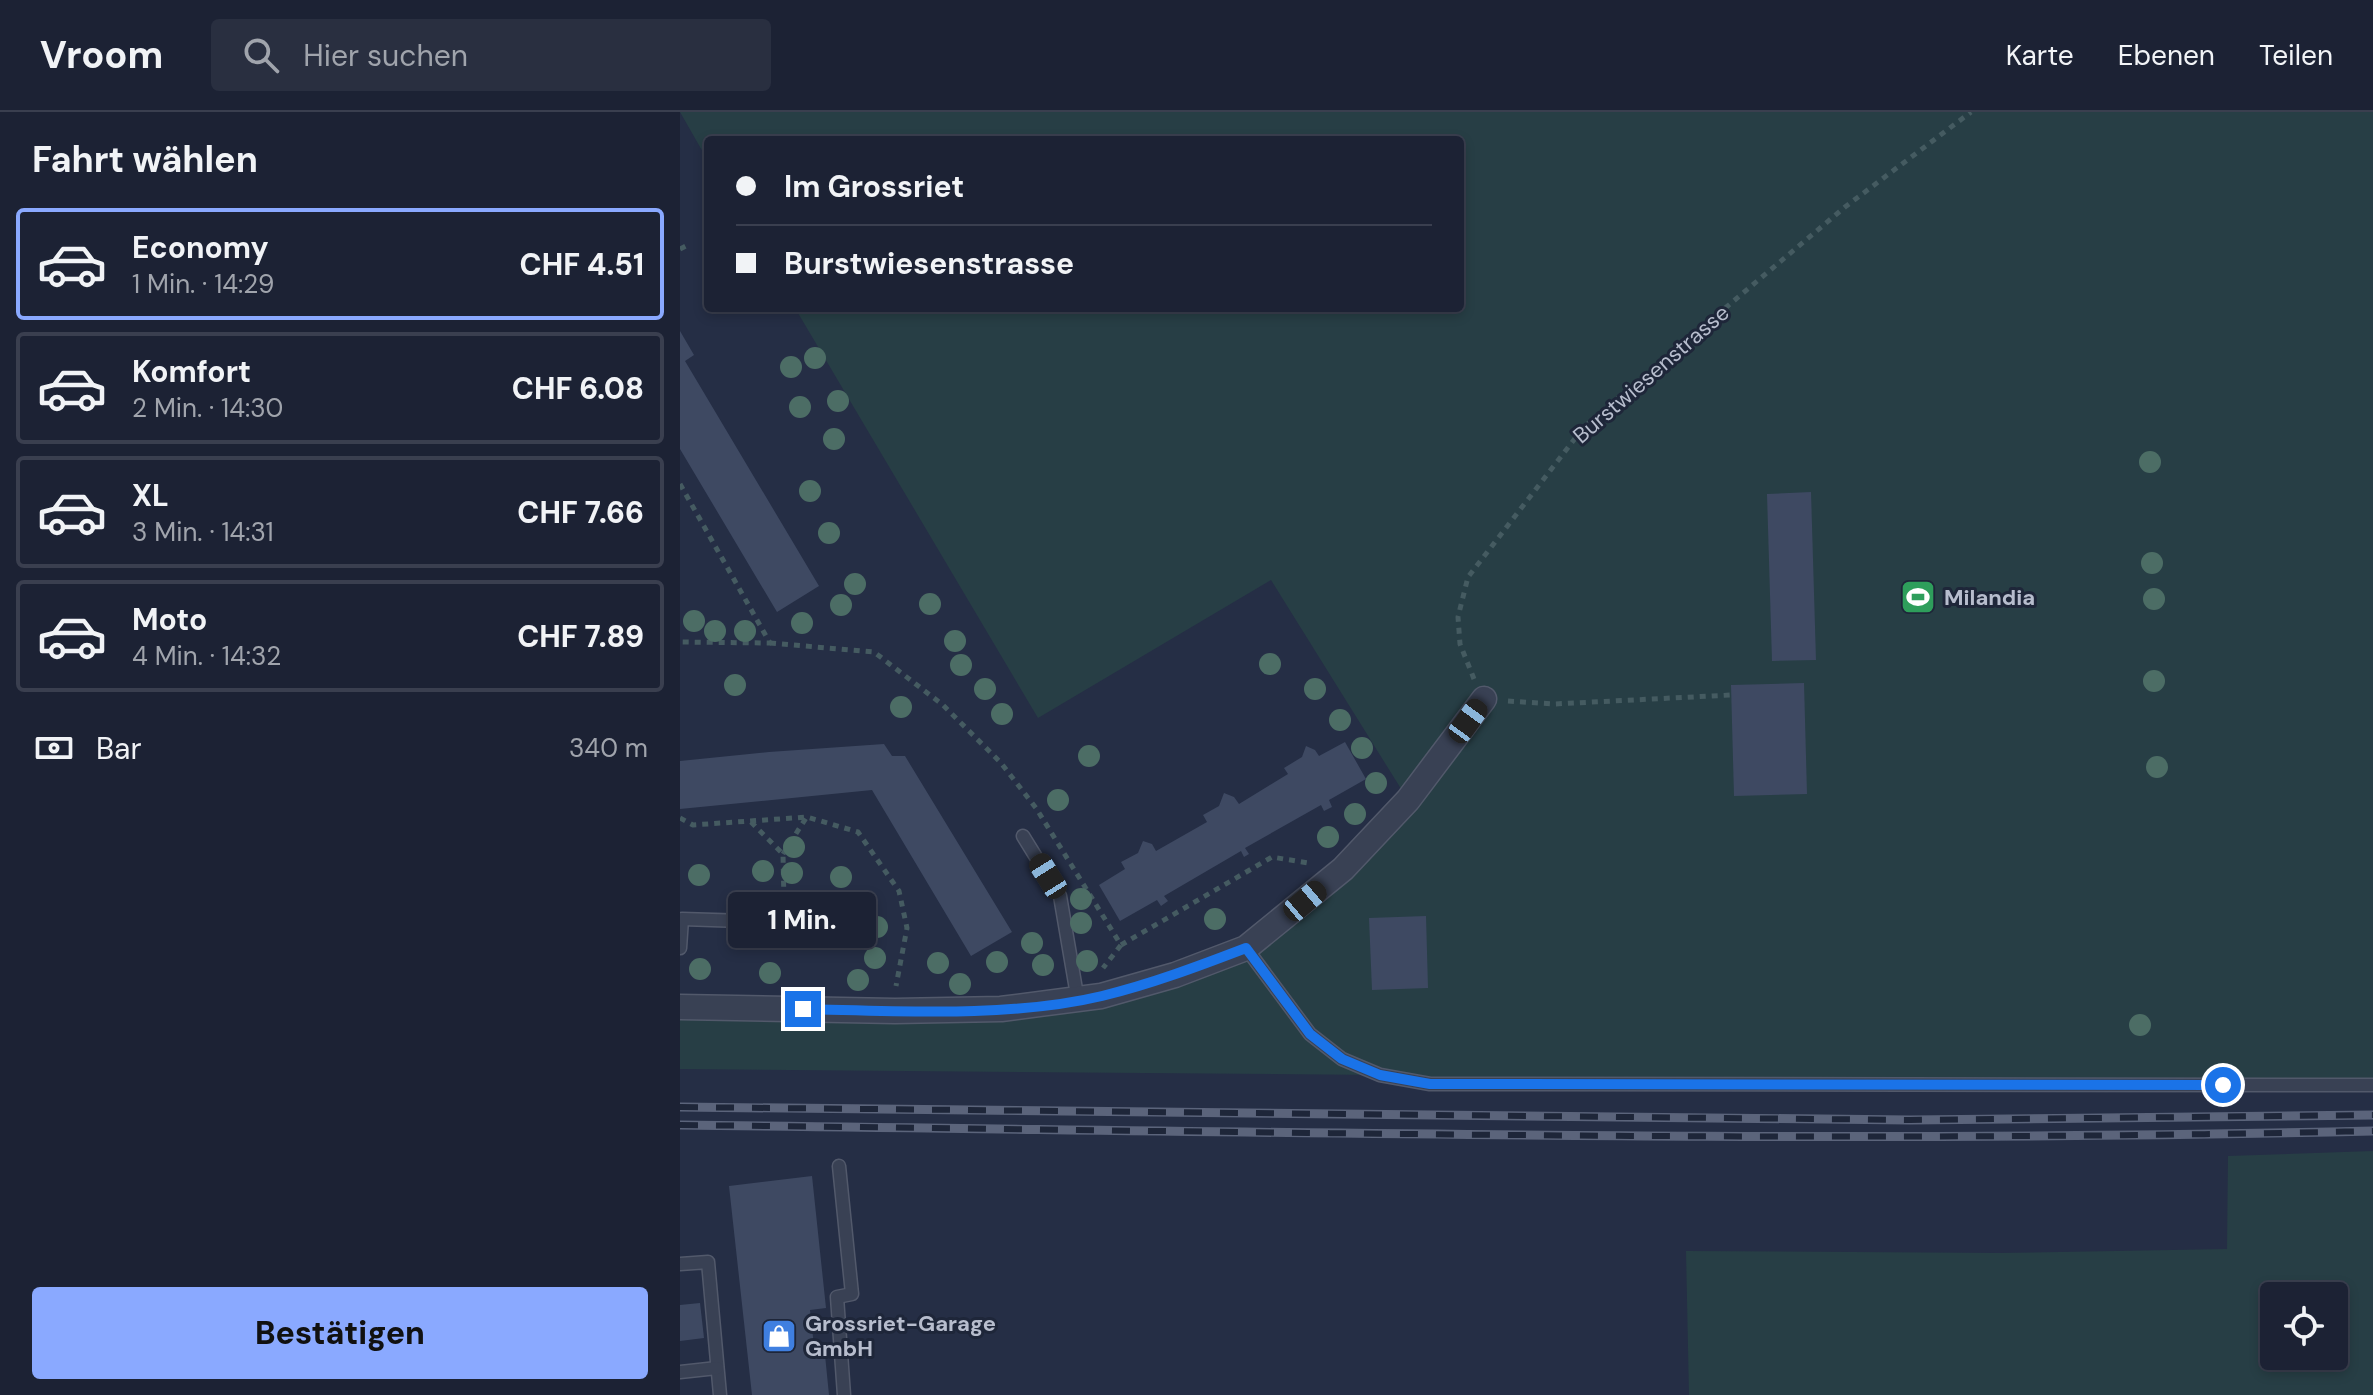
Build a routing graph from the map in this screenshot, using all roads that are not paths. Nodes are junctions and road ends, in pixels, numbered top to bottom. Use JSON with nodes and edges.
{"nodes":[{"id":1,"x":1484,"y":699,"type":"road end"},
{"id":2,"x":1023,"y":836,"type":"dead end"},
{"id":3,"x":838,"y":924,"type":"dead end"},
{"id":4,"x":680,"y":948,"type":"edge"},
{"id":5,"x":1246,"y":948,"type":"junction"},
{"id":6,"x":1089,"y":999,"type":"junction"},
{"id":7,"x":680,"y":1007,"type":"edge"},
{"id":8,"x":2373,"y":1085,"type":"edge"},
{"id":9,"x":839,"y":1166,"type":"dead end"},
{"id":10,"x":680,"y":1264,"type":"edge"},
{"id":11,"x":717,"y":1368,"type":"junction"},
{"id":12,"x":680,"y":1372,"type":"edge"},
{"id":13,"x":720,"y":1395,"type":"edge"},
{"id":14,"x":844,"y":1395,"type":"edge"}],
"edges":[{"from":1,"to":5,"type":"street"},
{"from":2,"to":6,"type":"lane"},
{"from":3,"to":4,"type":"lane"},
{"from":5,"to":6,"type":"street"},
{"from":5,"to":8,"type":"lane"},
{"from":6,"to":7,"type":"street"},
{"from":9,"to":14,"type":"lane"},
{"from":10,"to":11,"type":"lane"},
{"from":11,"to":12,"type":"lane"},
{"from":11,"to":13,"type":"lane"}]}
